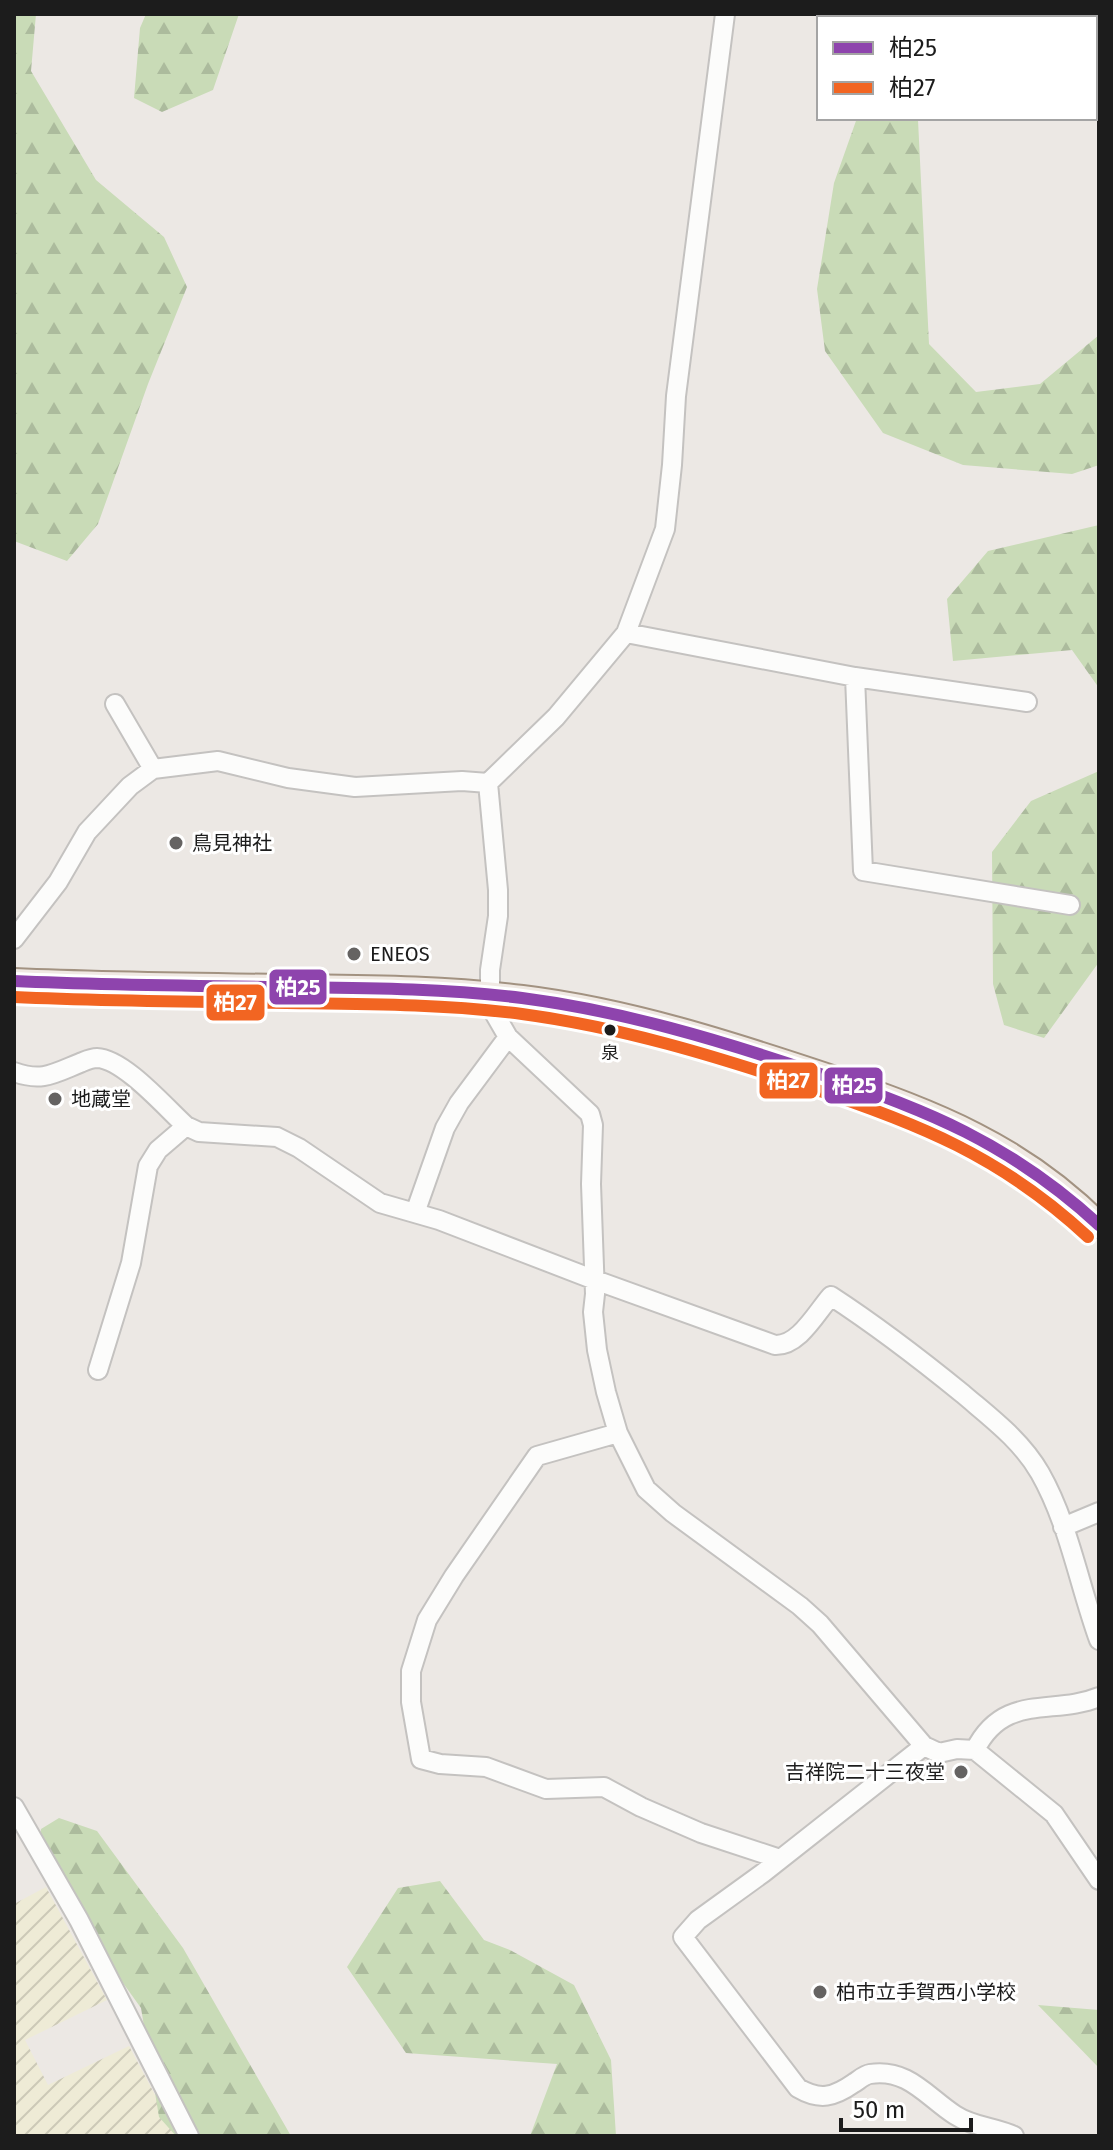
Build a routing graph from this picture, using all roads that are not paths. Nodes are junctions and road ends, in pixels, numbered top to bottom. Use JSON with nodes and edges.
{"nodes":[{"id":1,"x":725,"y":14,"type":"edge"},
{"id":2,"x":626,"y":633,"type":"junction"},
{"id":3,"x":855,"y":677,"type":"junction"},
{"id":4,"x":1027,"y":702,"type":"dead end"},
{"id":5,"x":115,"y":704,"type":"dead end"},
{"id":6,"x":153,"y":769,"type":"junction"},
{"id":7,"x":488,"y":783,"type":"junction"},
{"id":8,"x":1070,"y":905,"type":"dead end"},
{"id":9,"x":14,"y":939,"type":"edge"},
{"id":10,"x":14,"y":981,"type":"edge"},
{"id":11,"x":490,"y":994,"type":"junction"},
{"id":12,"x":508,"y":1037,"type":"junction"},
{"id":13,"x":14,"y":1072,"type":"edge"},
{"id":14,"x":186,"y":1126,"type":"junction"},
{"id":15,"x":415,"y":1213,"type":"junction"},
{"id":16,"x":1099,"y":1225,"type":"edge"},
{"id":17,"x":595,"y":1280,"type":"junction"},
{"id":18,"x":98,"y":1370,"type":"dead end"},
{"id":19,"x":618,"y":1433,"type":"junction"},
{"id":20,"x":1099,"y":1512,"type":"edge"},
{"id":21,"x":1063,"y":1527,"type":"junction"},
{"id":22,"x":1099,"y":1640,"type":"edge"},
{"id":23,"x":1099,"y":1697,"type":"edge"},
{"id":24,"x":924,"y":1746,"type":"junction"},
{"id":25,"x":975,"y":1750,"type":"junction"},
{"id":26,"x":14,"y":1807,"type":"edge"},
{"id":27,"x":780,"y":1859,"type":"junction"},
{"id":28,"x":1099,"y":1880,"type":"edge"},
{"id":29,"x":189,"y":2136,"type":"edge"},
{"id":30,"x":1014,"y":2136,"type":"edge"}],
"edges":[{"from":1,"to":2,"type":"street"},
{"from":2,"to":3,"type":"street"},
{"from":2,"to":7,"type":"street"},
{"from":3,"to":4,"type":"street"},
{"from":3,"to":8,"type":"street"},
{"from":5,"to":6,"type":"street"},
{"from":6,"to":7,"type":"street"},
{"from":6,"to":9,"type":"street"},
{"from":7,"to":11,"type":"street"},
{"from":10,"to":11,"type":"main road"},
{"from":11,"to":12,"type":"street"},
{"from":11,"to":16,"type":"main road"},
{"from":12,"to":15,"type":"street"},
{"from":12,"to":17,"type":"street"},
{"from":13,"to":14,"type":"street"},
{"from":14,"to":15,"type":"street"},
{"from":14,"to":18,"type":"street"},
{"from":15,"to":17,"type":"street"},
{"from":17,"to":19,"type":"street"},
{"from":17,"to":21,"type":"street"},
{"from":19,"to":24,"type":"street"},
{"from":19,"to":27,"type":"street"},
{"from":20,"to":21,"type":"street"},
{"from":21,"to":22,"type":"street"},
{"from":23,"to":25,"type":"street"},
{"from":24,"to":25,"type":"street"},
{"from":24,"to":27,"type":"street"},
{"from":25,"to":28,"type":"street"},
{"from":26,"to":29,"type":"street"},
{"from":27,"to":30,"type":"street"}]}
